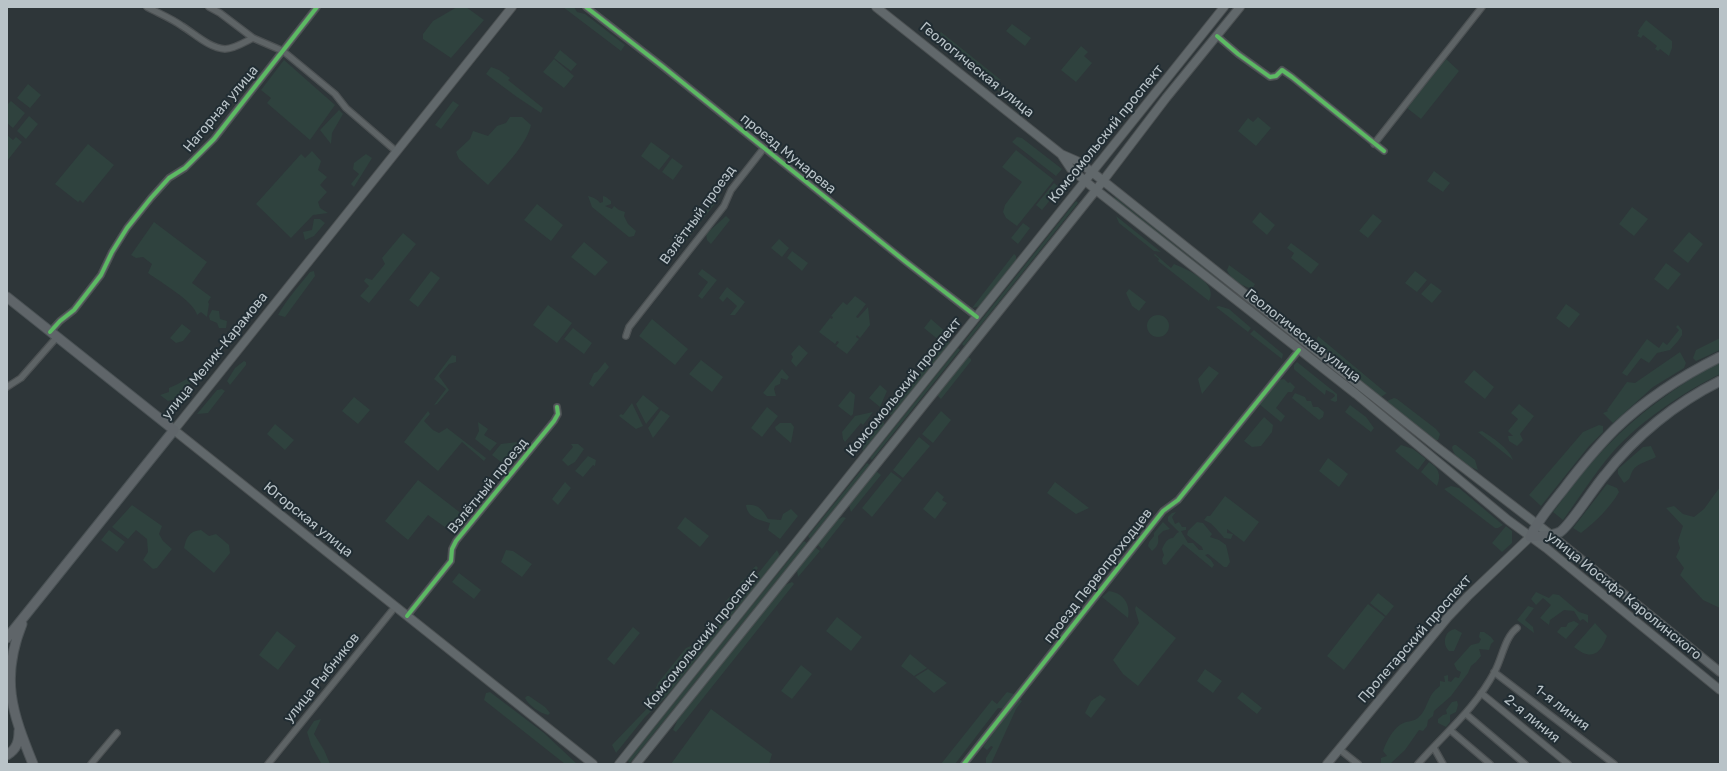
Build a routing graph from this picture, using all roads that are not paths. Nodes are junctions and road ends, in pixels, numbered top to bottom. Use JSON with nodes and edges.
{"nodes":[{"id":1,"x":147,"y":7,"type":"edge"},
{"id":2,"x":209,"y":7,"type":"edge"},
{"id":3,"x":316,"y":7,"type":"edge"},
{"id":4,"x":512,"y":7,"type":"edge"},
{"id":5,"x":586,"y":7,"type":"edge"},
{"id":6,"x":876,"y":7,"type":"edge"},
{"id":7,"x":1224,"y":7,"type":"edge"},
{"id":8,"x":1240,"y":7,"type":"edge"},
{"id":9,"x":1482,"y":7,"type":"edge"},
{"id":10,"x":1217,"y":36,"type":"junction"},
{"id":11,"x":253,"y":38,"type":"junction"},
{"id":12,"x":283,"y":51,"type":"junction"},
{"id":13,"x":1374,"y":144,"type":"junction"},
{"id":14,"x":764,"y":148,"type":"junction"},
{"id":15,"x":1384,"y":151,"type":"dead end"},
{"id":16,"x":397,"y":152,"type":"junction"},
{"id":17,"x":1061,"y":154,"type":"junction"},
{"id":18,"x":1092,"y":172,"type":"junction"},
{"id":19,"x":1085,"y":181,"type":"junction"},
{"id":20,"x":1103,"y":181,"type":"junction"},
{"id":21,"x":1096,"y":190,"type":"junction"},
{"id":22,"x":7,"y":296,"type":"edge"},
{"id":23,"x":977,"y":317,"type":"junction"},
{"id":24,"x":54,"y":334,"type":"junction"},
{"id":25,"x":626,"y":336,"type":"dead end"},
{"id":26,"x":1299,"y":350,"type":"junction"},
{"id":27,"x":1720,"y":357,"type":"edge"},
{"id":28,"x":1720,"y":381,"type":"edge"},
{"id":29,"x":7,"y":387,"type":"edge"},
{"id":30,"x":557,"y":407,"type":"dead end"},
{"id":31,"x":174,"y":430,"type":"junction"},
{"id":32,"x":1537,"y":524,"type":"junction"},
{"id":33,"x":1551,"y":535,"type":"junction"},
{"id":34,"x":1530,"y":537,"type":"junction"},
{"id":35,"x":395,"y":607,"type":"junction"},
{"id":36,"x":25,"y":615,"type":"junction"},
{"id":37,"x":407,"y":616,"type":"junction"},
{"id":38,"x":1517,"y":628,"type":"dead end"},
{"id":39,"x":7,"y":638,"type":"edge"},
{"id":40,"x":1494,"y":672,"type":"junction"},
{"id":41,"x":1720,"y":672,"type":"edge"},
{"id":42,"x":1720,"y":690,"type":"edge"},
{"id":43,"x":1481,"y":693,"type":"junction"},
{"id":44,"x":9,"y":697,"type":"edge"},
{"id":45,"x":1466,"y":714,"type":"junction"},
{"id":46,"x":19,"y":730,"type":"junction"},
{"id":47,"x":1450,"y":730,"type":"junction"},
{"id":48,"x":117,"y":733,"type":"dead end"},
{"id":49,"x":1434,"y":748,"type":"junction"},
{"id":50,"x":1339,"y":749,"type":"junction"},
{"id":51,"x":7,"y":755,"type":"edge"},
{"id":52,"x":33,"y":764,"type":"edge"},
{"id":53,"x":92,"y":764,"type":"edge"},
{"id":54,"x":268,"y":764,"type":"edge"},
{"id":55,"x":593,"y":764,"type":"edge"},
{"id":56,"x":619,"y":764,"type":"edge"},
{"id":57,"x":636,"y":764,"type":"edge"},
{"id":58,"x":964,"y":764,"type":"edge"},
{"id":59,"x":1327,"y":764,"type":"edge"},
{"id":60,"x":1358,"y":764,"type":"edge"},
{"id":61,"x":1418,"y":764,"type":"edge"},
{"id":62,"x":1443,"y":764,"type":"edge"},
{"id":63,"x":1490,"y":764,"type":"edge"},
{"id":64,"x":1525,"y":764,"type":"edge"},
{"id":65,"x":1568,"y":764,"type":"edge"},
{"id":66,"x":1614,"y":764,"type":"edge"}],
"edges":[{"from":1,"to":11,"type":"street"},
{"from":2,"to":11,"type":"street"},
{"from":3,"to":12,"type":"street","name":"Нагорная улица"},
{"from":4,"to":16,"type":"main road","name":"улица Мелик-Карамова"},
{"from":5,"to":14,"type":"street","name":"проезд Мунарева"},
{"from":6,"to":17,"type":"main road","name":"Геологическая улица"},
{"from":7,"to":18,"type":"main road","name":"Комсомольский проспект"},
{"from":8,"to":10,"type":"main road","name":"Комсомольский проспект"},
{"from":9,"to":13,"type":"street"},
{"from":10,"to":13,"type":"street"},
{"from":10,"to":20,"type":"main road","name":"Комсомольский проспект"},
{"from":11,"to":12,"type":"street"},
{"from":12,"to":16,"type":"street"},
{"from":12,"to":24,"type":"street","name":"Нагорная улица"},
{"from":13,"to":15,"type":"street"},
{"from":14,"to":23,"type":"street","name":"проезд Мунарева"},
{"from":14,"to":25,"type":"street","name":"Взлётный проезд"},
{"from":16,"to":31,"type":"main road","name":"улица Мелик-Карамова"},
{"from":17,"to":18,"type":"main road","name":"Геологическая улица"},
{"from":17,"to":19,"type":"main road","name":"Геологическая улица"},
{"from":18,"to":19,"type":"main road","name":"Комсомольский проспект"},
{"from":18,"to":20,"type":"main road","name":"Геологическая улица"},
{"from":19,"to":21,"type":"main road","name":"Геологическая улица"},
{"from":19,"to":23,"type":"main road","name":"Комсомольский проспект"},
{"from":20,"to":21,"type":"main road","name":"Комсомольский проспект"},
{"from":20,"to":32,"type":"main road","name":"Геологическая улица"},
{"from":21,"to":26,"type":"main road","name":"Геологическая улица"},
{"from":21,"to":57,"type":"main road","name":"Комсомольский проспект"},
{"from":22,"to":24,"type":"main road","name":"Югорская улица"},
{"from":23,"to":56,"type":"main road","name":"Комсомольский проспект"},
{"from":24,"to":29,"type":"street","name":"Нагорная улица"},
{"from":24,"to":31,"type":"main road","name":"Югорская улица"},
{"from":26,"to":34,"type":"main road","name":"Геологическая улица"},
{"from":26,"to":58,"type":"street","name":"проезд Первопроходцев"},
{"from":27,"to":32,"type":"main road","name":"Пролетарский проспект"},
{"from":28,"to":33,"type":"main road"},
{"from":30,"to":37,"type":"street","name":"Взлётный проезд"},
{"from":31,"to":35,"type":"main road","name":"Югорская улица"},
{"from":31,"to":36,"type":"main road","name":"улица Мелик-Карамова"},
{"from":32,"to":33,"type":"main road","name":"улица Иосифа Каролинского"},
{"from":32,"to":34,"type":"main road","name":"Пролетарский проспект"},
{"from":33,"to":34,"type":"main road"},
{"from":33,"to":41,"type":"main road","name":"улица Иосифа Каролинского"},
{"from":34,"to":42,"type":"main road","name":"улица Иосифа Каролинского"},
{"from":34,"to":50,"type":"main road","name":"Пролетарский проспект"},
{"from":35,"to":37,"type":"main road","name":"Югорская улица"},
{"from":35,"to":54,"type":"street","name":"улица Рыбников"},
{"from":36,"to":39,"type":"main road","name":"улица Мелик-Карамова"},
{"from":36,"to":44,"type":"main road"},
{"from":37,"to":55,"type":"main road","name":"Югорская улица"},
{"from":38,"to":40,"type":"street"},
{"from":40,"to":43,"type":"street"},
{"from":40,"to":66,"type":"street","name":"1-я линия"},
{"from":43,"to":45,"type":"street"},
{"from":43,"to":65,"type":"street","name":"2-я линия"},
{"from":44,"to":46,"type":"main road"},
{"from":45,"to":47,"type":"street"},
{"from":45,"to":64,"type":"street"},
{"from":46,"to":51,"type":"main road"},
{"from":46,"to":52,"type":"main road"},
{"from":47,"to":49,"type":"street"},
{"from":47,"to":63,"type":"street"},
{"from":48,"to":53,"type":"street"},
{"from":49,"to":61,"type":"street"},
{"from":49,"to":62,"type":"street"},
{"from":50,"to":59,"type":"main road","name":"Пролетарский проспект"},
{"from":50,"to":60,"type":"street"}]}
